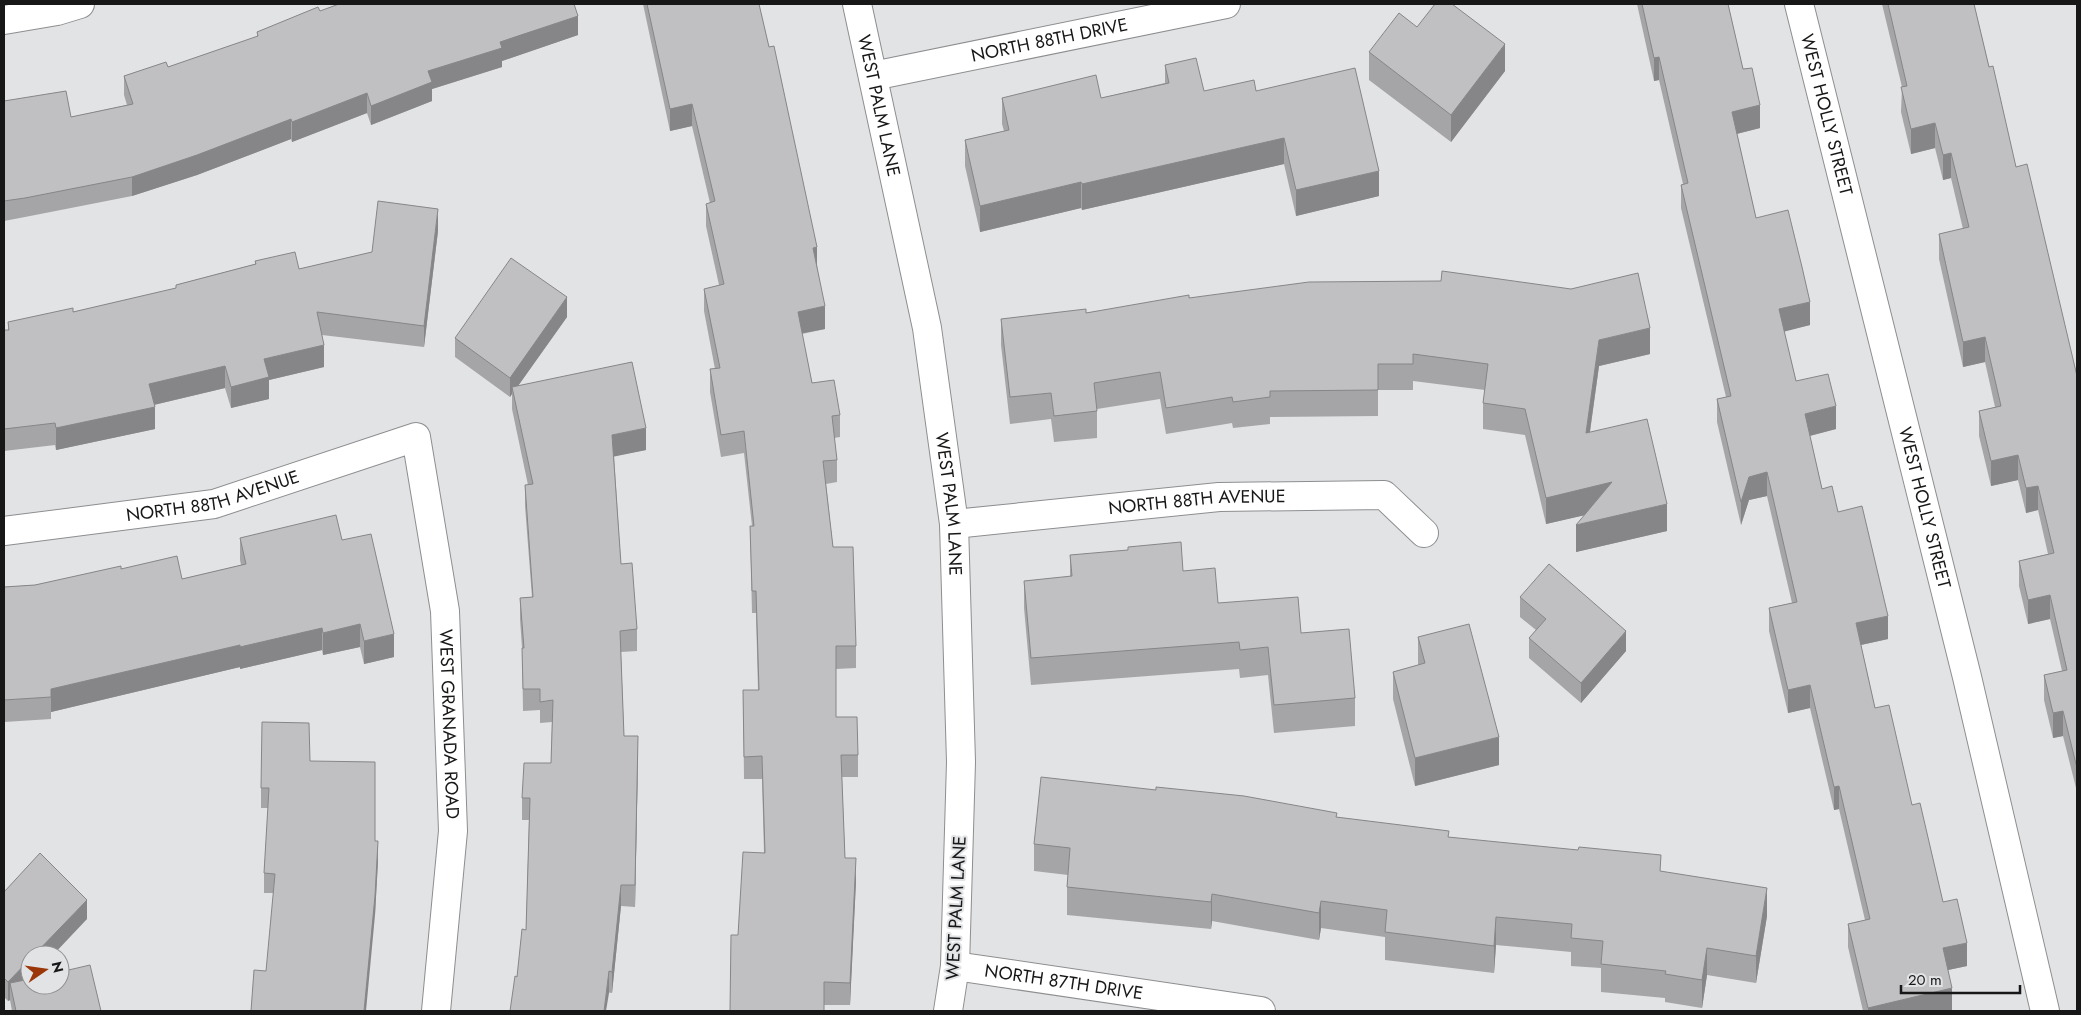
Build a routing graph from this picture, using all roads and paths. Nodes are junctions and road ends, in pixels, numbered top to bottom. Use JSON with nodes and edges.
{"nodes":[{"id":1,"x":80,"y":4,"type":"edge"},
{"id":2,"x":857,"y":4,"type":"edge"},
{"id":3,"x":1226,"y":4,"type":"edge"},
{"id":4,"x":1799,"y":4,"type":"edge"},
{"id":5,"x":4,"y":20,"type":"edge"},
{"id":6,"x":873,"y":76,"type":"junction"},
{"id":7,"x":416,"y":437,"type":"joint"},
{"id":8,"x":954,"y":524,"type":"junction"},
{"id":9,"x":4,"y":531,"type":"edge"},
{"id":10,"x":1424,"y":533,"type":"dead end"},
{"id":11,"x":955,"y":966,"type":"junction"},
{"id":12,"x":436,"y":1011,"type":"edge"},
{"id":13,"x":948,"y":1011,"type":"edge"},
{"id":14,"x":1261,"y":1011,"type":"edge"},
{"id":15,"x":2045,"y":1011,"type":"edge"}],
"edges":[{"from":1,"to":5,"type":"street"},
{"from":2,"to":6,"type":"street","name":"WEST PALM LANE"},
{"from":3,"to":6,"type":"street","name":"NORTH 88TH DRIVE"},
{"from":4,"to":15,"type":"street","name":"WEST HOLLY STREET"},
{"from":6,"to":8,"type":"street","name":"WEST PALM LANE"},
{"from":7,"to":9,"type":"street","name":"NORTH 88TH AVENUE"},
{"from":7,"to":12,"type":"street","name":"WEST GRANADA ROAD"},
{"from":8,"to":10,"type":"street","name":"NORTH 88TH AVENUE"},
{"from":8,"to":11,"type":"street","name":"WEST PALM LANE"},
{"from":11,"to":13,"type":"street","name":"WEST PALM LANE"},
{"from":11,"to":14,"type":"street","name":"NORTH 87TH DRIVE"}]}
